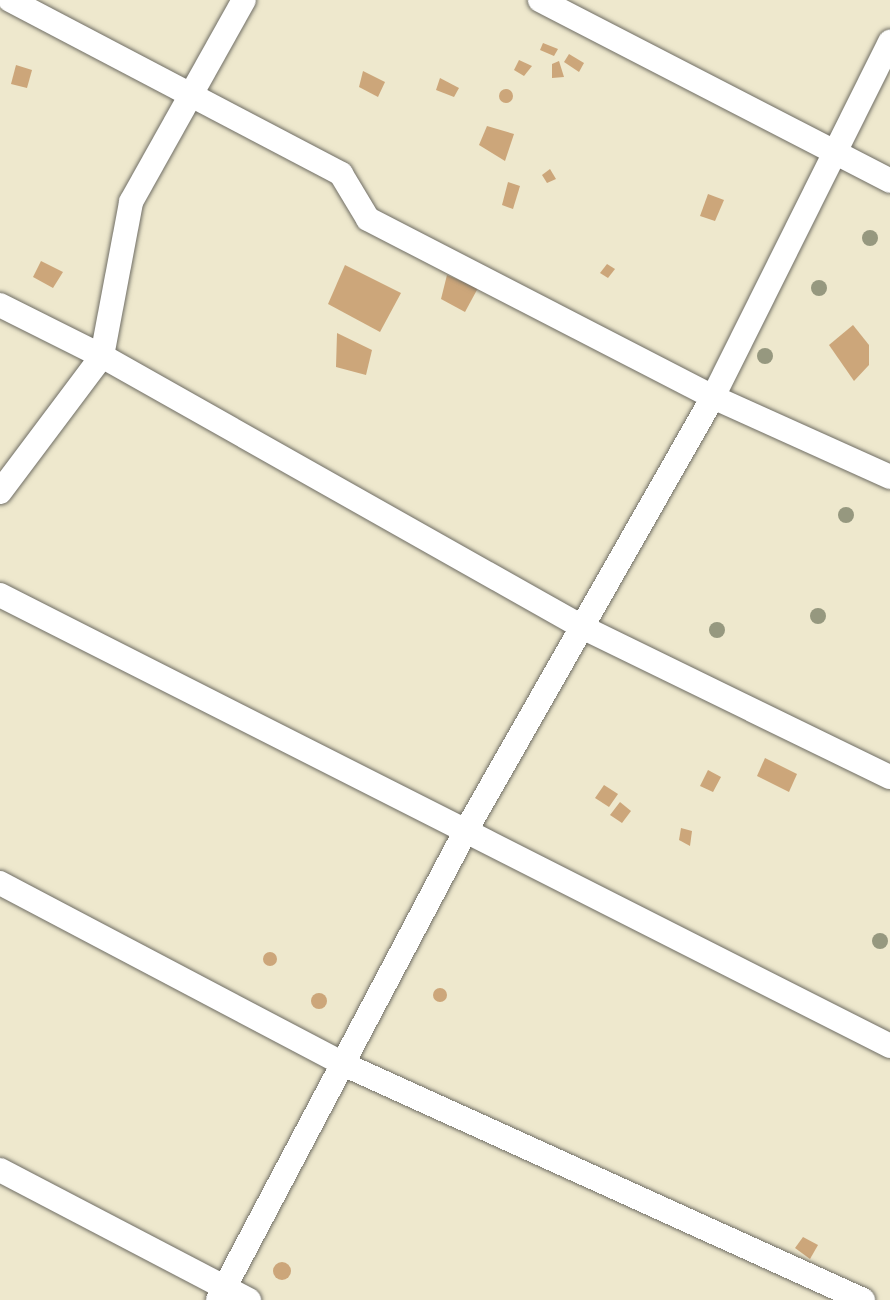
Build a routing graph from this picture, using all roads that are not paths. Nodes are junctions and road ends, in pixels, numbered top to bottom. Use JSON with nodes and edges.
{"nodes":[{"id":1,"x":10,"y":0,"type":"edge"},
{"id":2,"x":244,"y":0,"type":"edge"},
{"id":3,"x":540,"y":0,"type":"edge"},
{"id":4,"x":890,"y":42,"type":"edge"},
{"id":5,"x":188,"y":92,"type":"junction"},
{"id":6,"x":836,"y":154,"type":"junction"},
{"id":7,"x":890,"y":181,"type":"edge"},
{"id":8,"x":0,"y":305,"type":"edge"},
{"id":9,"x":102,"y":356,"type":"junction"},
{"id":10,"x":713,"y":397,"type":"junction"},
{"id":11,"x":890,"y":477,"type":"edge"},
{"id":12,"x":0,"y":492,"type":"edge"},
{"id":13,"x":0,"y":595,"type":"edge"},
{"id":14,"x":584,"y":628,"type":"junction"},
{"id":15,"x":890,"y":777,"type":"edge"},
{"id":16,"x":464,"y":834,"type":"junction"},
{"id":17,"x":0,"y":883,"type":"edge"},
{"id":18,"x":890,"y":1046,"type":"edge"},
{"id":19,"x":343,"y":1064,"type":"junction"},
{"id":20,"x":0,"y":1170,"type":"edge"},
{"id":21,"x":221,"y":1294,"type":"edge"},
{"id":22,"x":249,"y":1300,"type":"edge"},
{"id":23,"x":863,"y":1300,"type":"edge"}],
"edges":[{"from":1,"to":5,"type":"street"},
{"from":2,"to":5,"type":"street"},
{"from":3,"to":6,"type":"street"},
{"from":4,"to":6,"type":"street"},
{"from":5,"to":9,"type":"street"},
{"from":5,"to":10,"type":"street"},
{"from":6,"to":7,"type":"street"},
{"from":6,"to":10,"type":"street"},
{"from":8,"to":9,"type":"street"},
{"from":9,"to":12,"type":"street"},
{"from":9,"to":14,"type":"street"},
{"from":10,"to":11,"type":"street"},
{"from":10,"to":14,"type":"street"},
{"from":13,"to":16,"type":"street"},
{"from":14,"to":15,"type":"street"},
{"from":14,"to":16,"type":"street"},
{"from":16,"to":18,"type":"street"},
{"from":16,"to":19,"type":"street"},
{"from":17,"to":19,"type":"street"},
{"from":19,"to":21,"type":"street"},
{"from":19,"to":23,"type":"street"},
{"from":20,"to":21,"type":"street"},
{"from":21,"to":22,"type":"street"}]}
